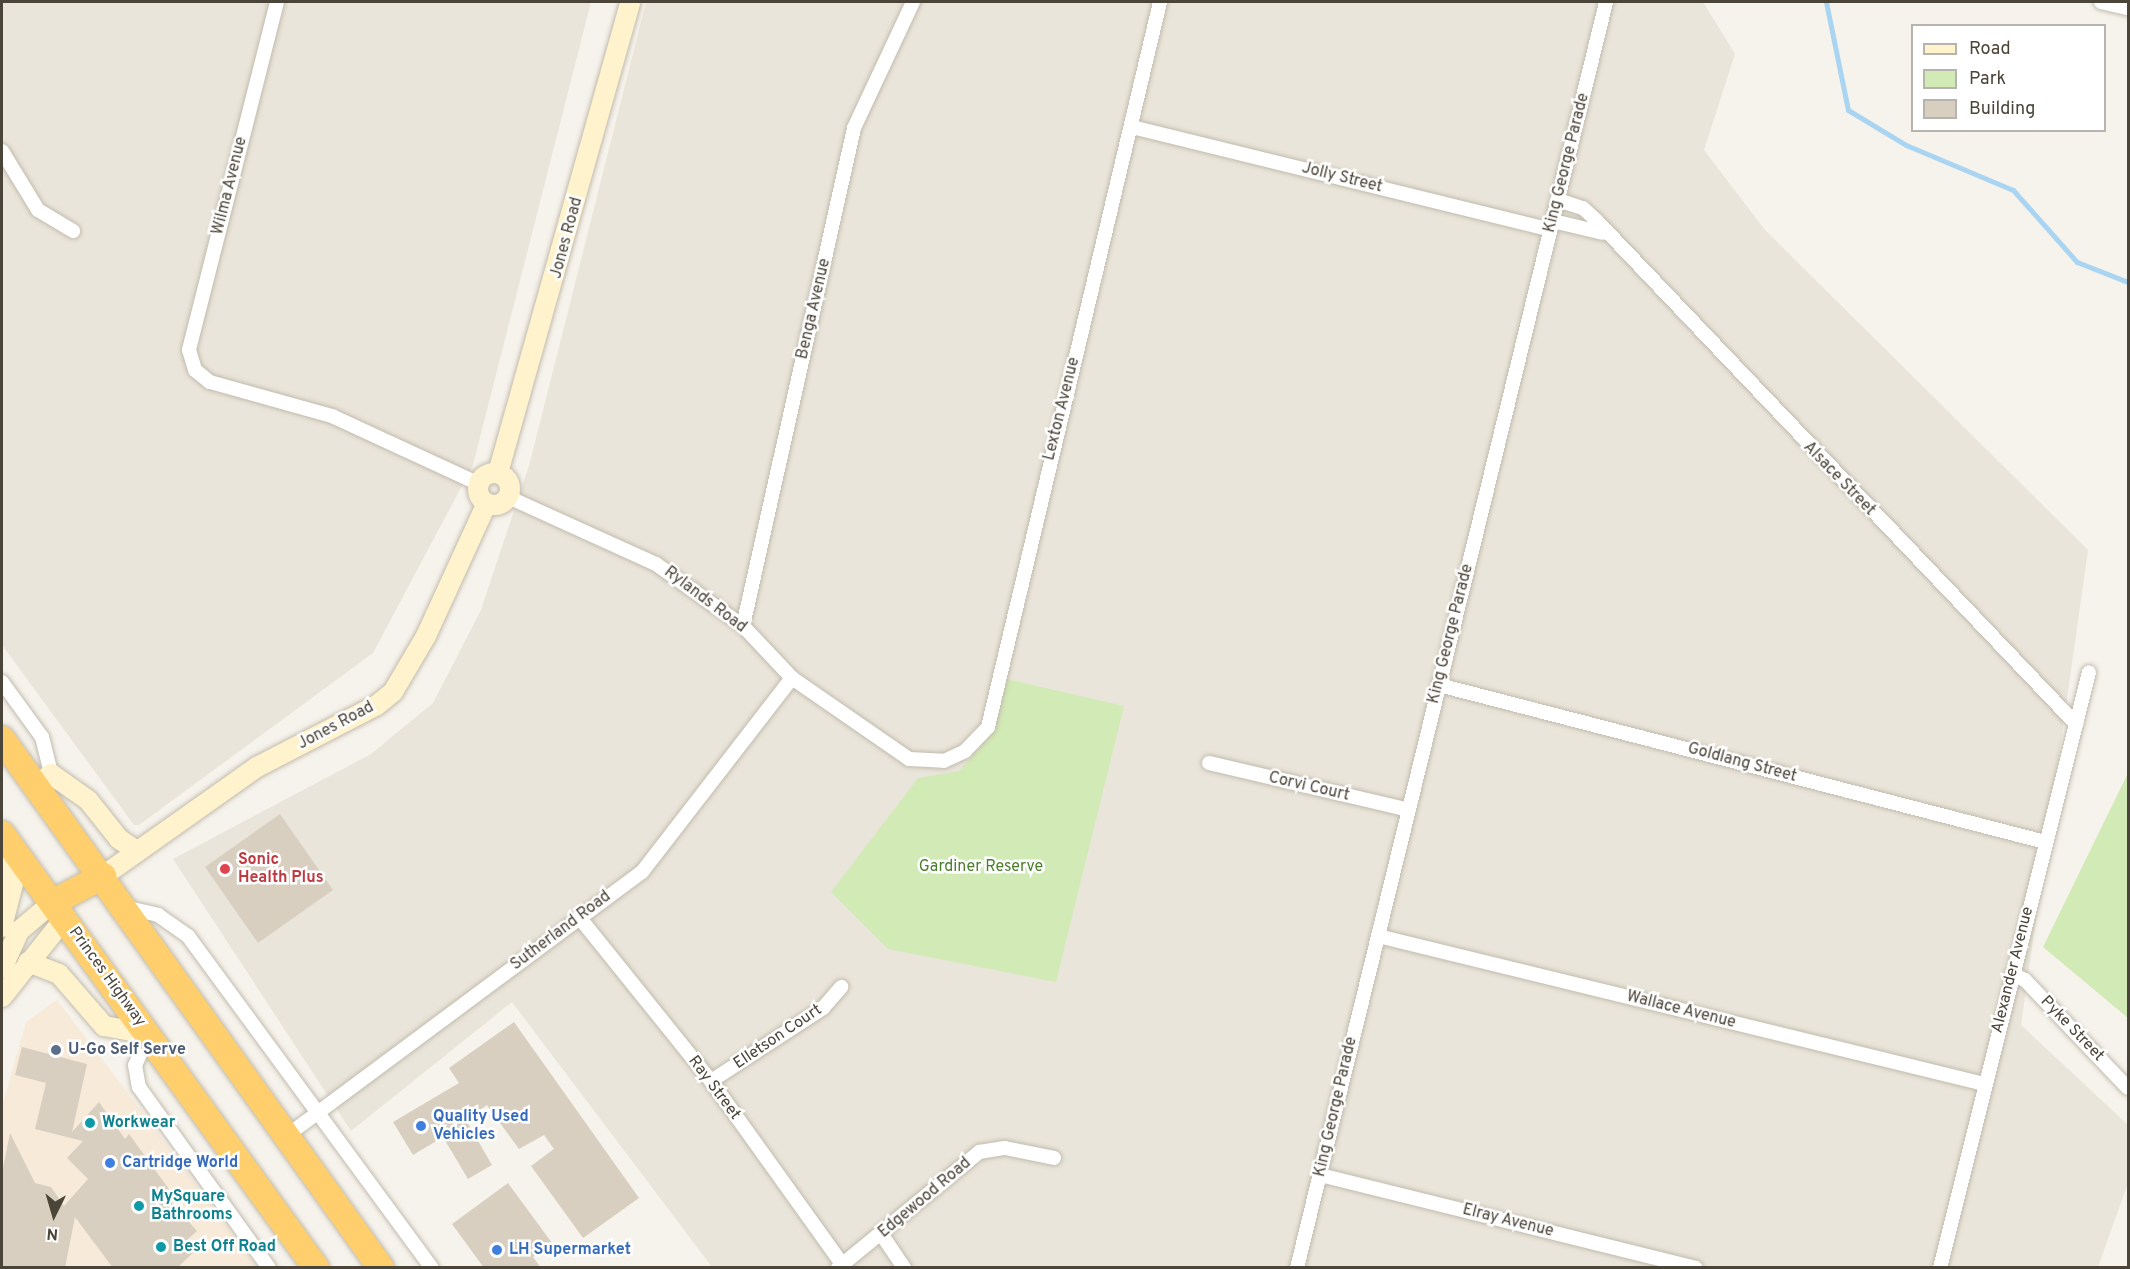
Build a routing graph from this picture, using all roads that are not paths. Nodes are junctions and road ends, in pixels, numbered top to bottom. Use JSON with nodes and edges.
{"nodes":[{"id":1,"x":277,"y":2,"type":"edge"},
{"id":2,"x":630,"y":2,"type":"edge"},
{"id":3,"x":913,"y":2,"type":"edge"},
{"id":4,"x":1160,"y":2,"type":"edge"},
{"id":5,"x":1606,"y":2,"type":"edge"},
{"id":6,"x":2101,"y":2,"type":"edge"},
{"id":7,"x":2128,"y":8,"type":"edge"},
{"id":8,"x":1132,"y":127,"type":"junction"},
{"id":9,"x":2,"y":151,"type":"edge"},
{"id":10,"x":1558,"y":200,"type":"junction"},
{"id":11,"x":1552,"y":225,"type":"junction"},
{"id":12,"x":73,"y":231,"type":"dead end"},
{"id":13,"x":1603,"y":233,"type":"junction"},
{"id":14,"x":498,"y":473,"type":"junction"},
{"id":15,"x":479,"y":484,"type":"junction"},
{"id":16,"x":508,"y":497,"type":"junction"},
{"id":17,"x":487,"y":503,"type":"junction"},
{"id":18,"x":743,"y":626,"type":"junction"},
{"id":19,"x":2089,"y":672,"type":"dead end"},
{"id":20,"x":792,"y":678,"type":"junction"},
{"id":21,"x":2,"y":682,"type":"edge"},
{"id":22,"x":1438,"y":685,"type":"junction"},
{"id":23,"x":2076,"y":724,"type":"junction"},
{"id":24,"x":2,"y":739,"type":"edge"},
{"id":25,"x":909,"y":759,"type":"joint"},
{"id":26,"x":1209,"y":763,"type":"dead end"},
{"id":27,"x":44,"y":780,"type":"junction"},
{"id":28,"x":1409,"y":810,"type":"junction"},
{"id":29,"x":6,"y":841,"type":"edge"},
{"id":30,"x":2045,"y":842,"type":"junction"},
{"id":31,"x":137,"y":851,"type":"junction"},
{"id":32,"x":103,"y":876,"type":"junction"},
{"id":33,"x":124,"y":907,"type":"junction"},
{"id":34,"x":58,"y":911,"type":"junction"},
{"id":35,"x":579,"y":916,"type":"junction"},
{"id":36,"x":2,"y":927,"type":"edge"},
{"id":37,"x":1378,"y":936,"type":"junction"},
{"id":38,"x":28,"y":962,"type":"junction"},
{"id":39,"x":2,"y":969,"type":"edge"},
{"id":40,"x":2012,"y":974,"type":"junction"},
{"id":41,"x":2,"y":977,"type":"edge"},
{"id":42,"x":842,"y":987,"type":"dead end"},
{"id":43,"x":2,"y":999,"type":"edge"},
{"id":44,"x":148,"y":1034,"type":"junction"},
{"id":45,"x":711,"y":1081,"type":"junction"},
{"id":46,"x":1984,"y":1084,"type":"junction"},
{"id":47,"x":2128,"y":1088,"type":"edge"},
{"id":48,"x":321,"y":1112,"type":"junction"},
{"id":49,"x":285,"y":1137,"type":"junction"},
{"id":50,"x":1054,"y":1158,"type":"dead end"},
{"id":51,"x":1320,"y":1175,"type":"junction"},
{"id":52,"x":882,"y":1235,"type":"junction"},
{"id":53,"x":840,"y":1266,"type":"edge"},
{"id":54,"x":269,"y":1268,"type":"edge"},
{"id":55,"x":316,"y":1268,"type":"edge"},
{"id":56,"x":381,"y":1268,"type":"edge"},
{"id":57,"x":432,"y":1268,"type":"edge"},
{"id":58,"x":904,"y":1268,"type":"edge"},
{"id":59,"x":1297,"y":1268,"type":"edge"},
{"id":60,"x":1696,"y":1268,"type":"edge"},
{"id":61,"x":1940,"y":1268,"type":"edge"}],
"edges":[{"from":1,"to":15,"type":"street","name":"Wilma Avenue"},
{"from":2,"to":14,"type":"main road","name":"Jones Road"},
{"from":3,"to":18,"type":"street","name":"Benga Avenue"},
{"from":4,"to":8,"type":"street","name":"Lexton Avenue"},
{"from":5,"to":10,"type":"street","name":"King George Parade"},
{"from":6,"to":7,"type":"street"},
{"from":8,"to":11,"type":"street","name":"Jolly Street"},
{"from":8,"to":25,"type":"street","name":"Lexton Avenue"},
{"from":9,"to":12,"type":"street"},
{"from":10,"to":11,"type":"street","name":"King George Parade"},
{"from":10,"to":13,"type":"street","name":"Alsace Street"},
{"from":11,"to":13,"type":"street"},
{"from":11,"to":22,"type":"street","name":"King George Parade"},
{"from":13,"to":23,"type":"street","name":"Alsace Street"},
{"from":14,"to":15,"type":"main road"},
{"from":14,"to":16,"type":"main road"},
{"from":15,"to":17,"type":"main road"},
{"from":16,"to":17,"type":"main road"},
{"from":16,"to":18,"type":"street","name":"Rylands Road"},
{"from":17,"to":31,"type":"main road","name":"Jones Road"},
{"from":18,"to":20,"type":"street","name":"Rylands Road"},
{"from":19,"to":23,"type":"street","name":"Alexander Avenue"},
{"from":20,"to":25,"type":"street","name":"Rylands Road"},
{"from":20,"to":35,"type":"street","name":"Sutherland Road"},
{"from":21,"to":27,"type":"street"},
{"from":22,"to":28,"type":"street","name":"King George Parade"},
{"from":22,"to":30,"type":"street","name":"Goldlang Street"},
{"from":23,"to":30,"type":"street","name":"Alexander Avenue"},
{"from":24,"to":27,"type":"highway"},
{"from":26,"to":28,"type":"street","name":"Corvi Court"},
{"from":27,"to":31,"type":"main road"},
{"from":27,"to":32,"type":"highway"},
{"from":28,"to":37,"type":"street","name":"King George Parade"},
{"from":29,"to":34,"type":"highway","name":"Princes Highway"},
{"from":29,"to":36,"type":"main road"},
{"from":30,"to":40,"type":"street","name":"Alexander Avenue"},
{"from":31,"to":32,"type":"main road","name":"Jones Road"},
{"from":32,"to":33,"type":"highway"},
{"from":32,"to":34,"type":"highway"},
{"from":33,"to":48,"type":"street"},
{"from":33,"to":49,"type":"highway"},
{"from":34,"to":38,"type":"main road"},
{"from":34,"to":39,"type":"main road"},
{"from":34,"to":44,"type":"highway","name":"Princes Highway"},
{"from":35,"to":45,"type":"street","name":"Ray Street"},
{"from":35,"to":48,"type":"street","name":"Sutherland Road"},
{"from":37,"to":46,"type":"street","name":"Wallace Avenue"},
{"from":37,"to":51,"type":"street","name":"King George Parade"},
{"from":38,"to":43,"type":"main road"},
{"from":38,"to":44,"type":"main road"},
{"from":40,"to":46,"type":"street","name":"Alexander Avenue"},
{"from":40,"to":47,"type":"street","name":"Pyke Street"},
{"from":41,"to":43,"type":"main road"},
{"from":42,"to":45,"type":"street","name":"Elletson Court"},
{"from":44,"to":54,"type":"street"},
{"from":44,"to":55,"type":"highway","name":"Princes Highway"},
{"from":45,"to":53,"type":"street","name":"Ray Street"},
{"from":46,"to":61,"type":"street","name":"Alexander Avenue"},
{"from":48,"to":49,"type":"street","name":"Sutherland Road"},
{"from":48,"to":57,"type":"street"},
{"from":49,"to":56,"type":"highway"},
{"from":50,"to":52,"type":"street","name":"Edgewood Road"},
{"from":51,"to":59,"type":"street","name":"King George Parade"},
{"from":51,"to":60,"type":"street","name":"Elray Avenue"},
{"from":52,"to":53,"type":"street","name":"Edgewood Road"},
{"from":52,"to":58,"type":"street"}]}
